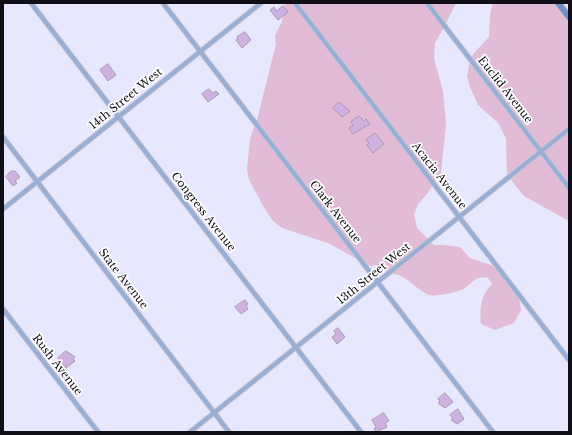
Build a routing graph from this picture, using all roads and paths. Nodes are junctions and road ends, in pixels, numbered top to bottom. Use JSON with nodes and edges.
{"nodes":[{"id":1,"x":31,"y":3,"type":"edge"},
{"id":2,"x":163,"y":3,"type":"edge"},
{"id":3,"x":261,"y":3,"type":"edge"},
{"id":4,"x":295,"y":3,"type":"edge"},
{"id":5,"x":427,"y":3,"type":"edge"},
{"id":6,"x":558,"y":3,"type":"edge"},
{"id":7,"x":569,"y":17,"type":"edge"},
{"id":8,"x":200,"y":52,"type":"junction"},
{"id":9,"x":118,"y":117,"type":"junction"},
{"id":10,"x":569,"y":129,"type":"edge"},
{"id":11,"x":3,"y":137,"type":"edge"},
{"id":12,"x":541,"y":152,"type":"junction"},
{"id":13,"x":37,"y":182,"type":"junction"},
{"id":14,"x":569,"y":188,"type":"edge"},
{"id":15,"x":3,"y":209,"type":"edge"},
{"id":16,"x":460,"y":217,"type":"junction"},
{"id":17,"x":378,"y":282,"type":"junction"},
{"id":18,"x":3,"y":309,"type":"edge"},
{"id":19,"x":296,"y":348,"type":"junction"},
{"id":20,"x":569,"y":360,"type":"edge"},
{"id":21,"x":214,"y":413,"type":"junction"},
{"id":22,"x":98,"y":432,"type":"edge"},
{"id":23,"x":190,"y":432,"type":"edge"},
{"id":24,"x":229,"y":432,"type":"edge"},
{"id":25,"x":361,"y":432,"type":"edge"},
{"id":26,"x":493,"y":432,"type":"edge"}],
"edges":[{"from":1,"to":9,"type":"street","name":"Congress Avenue"},
{"from":2,"to":8,"type":"street","name":"Clark Avenue"},
{"from":3,"to":8,"type":"street","name":"14th Street West"},
{"from":4,"to":16,"type":"street","name":"Acacia Avenue"},
{"from":5,"to":12,"type":"street","name":"Euclid Avenue"},
{"from":6,"to":7,"type":"street"},
{"from":8,"to":9,"type":"street","name":"14th Street West"},
{"from":8,"to":17,"type":"street","name":"Clark Avenue"},
{"from":9,"to":13,"type":"street","name":"14th Street West"},
{"from":9,"to":19,"type":"street","name":"Congress Avenue"},
{"from":10,"to":12,"type":"street","name":"13th Street West"},
{"from":11,"to":13,"type":"street","name":"State Avenue"},
{"from":12,"to":14,"type":"street","name":"Euclid Avenue"},
{"from":12,"to":16,"type":"street","name":"13th Street West"},
{"from":13,"to":15,"type":"street","name":"14th Street West"},
{"from":13,"to":21,"type":"street","name":"State Avenue"},
{"from":16,"to":17,"type":"street","name":"13th Street West"},
{"from":16,"to":20,"type":"street","name":"Acacia Avenue"},
{"from":17,"to":19,"type":"street","name":"13th Street West"},
{"from":17,"to":26,"type":"street","name":"Clark Avenue"},
{"from":18,"to":22,"type":"street","name":"Rush Avenue"},
{"from":19,"to":21,"type":"street","name":"13th Street West"},
{"from":19,"to":25,"type":"street","name":"Congress Avenue"},
{"from":21,"to":23,"type":"street","name":"13th Street West"},
{"from":21,"to":24,"type":"street","name":"State Avenue"}]}
